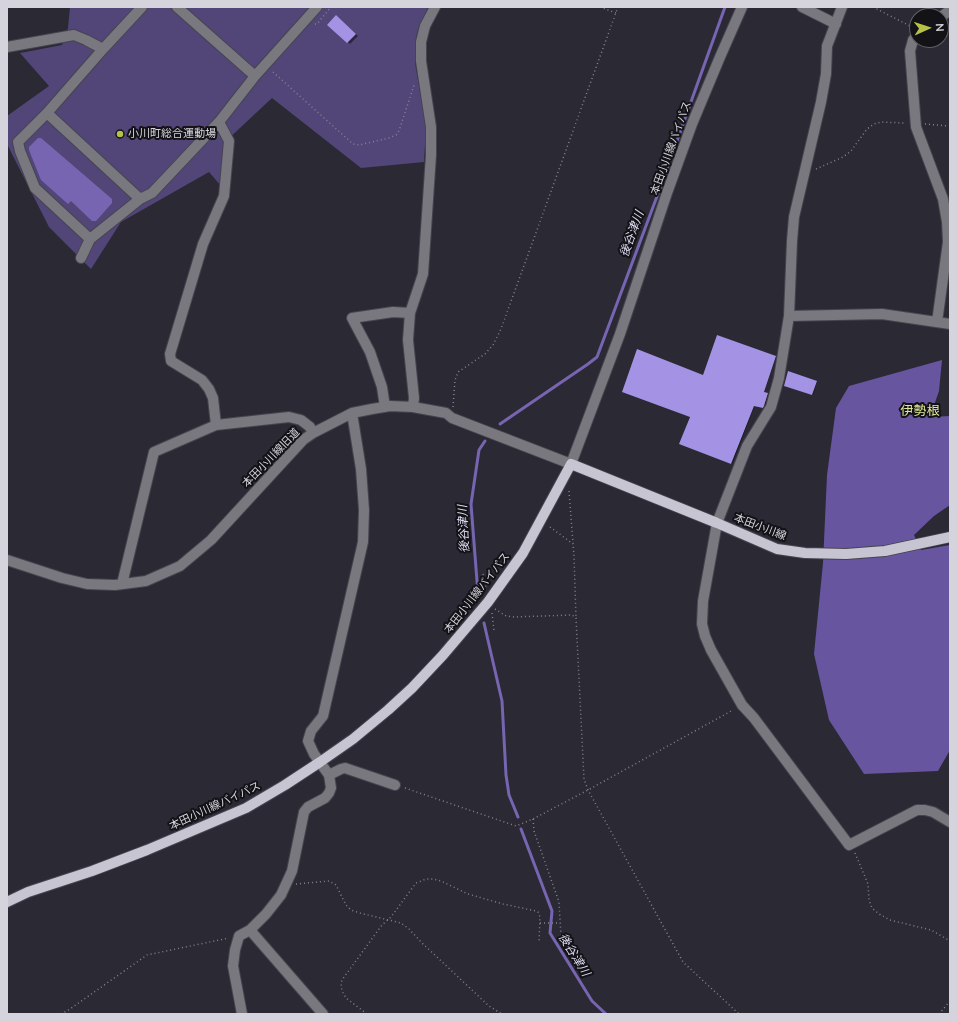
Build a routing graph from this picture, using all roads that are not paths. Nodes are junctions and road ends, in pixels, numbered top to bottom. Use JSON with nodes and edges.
{"nodes":[{"id":1,"x":142,"y":7,"type":"edge"},
{"id":2,"x":177,"y":7,"type":"edge"},
{"id":3,"x":317,"y":7,"type":"edge"},
{"id":4,"x":435,"y":7,"type":"edge"},
{"id":5,"x":742,"y":7,"type":"edge"},
{"id":6,"x":802,"y":7,"type":"edge"},
{"id":7,"x":842,"y":7,"type":"edge"},
{"id":8,"x":836,"y":24,"type":"junction"},
{"id":9,"x":7,"y":48,"type":"edge"},
{"id":10,"x":911,"y":48,"type":"edge"},
{"id":11,"x":102,"y":49,"type":"junction"},
{"id":12,"x":255,"y":76,"type":"junction"},
{"id":13,"x":47,"y":113,"type":"junction"},
{"id":14,"x":220,"y":122,"type":"junction"},
{"id":15,"x":140,"y":200,"type":"junction"},
{"id":16,"x":90,"y":239,"type":"junction"},
{"id":17,"x":81,"y":258,"type":"dead end"},
{"id":18,"x":410,"y":313,"type":"junction"},
{"id":19,"x":789,"y":316,"type":"junction"},
{"id":20,"x":936,"y":322,"type":"junction"},
{"id":21,"x":950,"y":324,"type":"edge"},
{"id":22,"x":385,"y":407,"type":"junction"},
{"id":23,"x":413,"y":407,"type":"junction"},
{"id":24,"x":352,"y":413,"type":"junction"},
{"id":25,"x":216,"y":425,"type":"junction"},
{"id":26,"x":313,"y":433,"type":"junction"},
{"id":27,"x":571,"y":464,"type":"junction"},
{"id":28,"x":717,"y":523,"type":"junction"},
{"id":29,"x":950,"y":537,"type":"edge"},
{"id":30,"x":7,"y":560,"type":"edge"},
{"id":31,"x":122,"y":584,"type":"junction"},
{"id":32,"x":320,"y":762,"type":"junction"},
{"id":33,"x":329,"y":775,"type":"junction"},
{"id":34,"x":395,"y":785,"type":"road end"},
{"id":35,"x":950,"y":822,"type":"edge"},
{"id":36,"x":7,"y":902,"type":"edge"},
{"id":37,"x":250,"y":930,"type":"junction"},
{"id":38,"x":242,"y":1014,"type":"edge"},
{"id":39,"x":323,"y":1014,"type":"edge"}],
"edges":[{"from":1,"to":11,"type":"street"},
{"from":2,"to":12,"type":"street"},
{"from":3,"to":12,"type":"street"},
{"from":4,"to":18,"type":"street"},
{"from":5,"to":27,"type":"street","name":"本田小川線バイパス"},
{"from":6,"to":8,"type":"street"},
{"from":7,"to":8,"type":"street"},
{"from":8,"to":19,"type":"street"},
{"from":9,"to":11,"type":"street"},
{"from":10,"to":20,"type":"street"},
{"from":11,"to":13,"type":"street"},
{"from":12,"to":14,"type":"street"},
{"from":13,"to":15,"type":"street"},
{"from":13,"to":16,"type":"street"},
{"from":14,"to":15,"type":"street"},
{"from":14,"to":25,"type":"street"},
{"from":15,"to":16,"type":"street"},
{"from":16,"to":17,"type":"street"},
{"from":18,"to":22,"type":"street"},
{"from":18,"to":23,"type":"street"},
{"from":19,"to":20,"type":"street"},
{"from":19,"to":28,"type":"street"},
{"from":20,"to":21,"type":"street"},
{"from":22,"to":23,"type":"street","name":"本田小川線旧道"},
{"from":22,"to":24,"type":"street","name":"本田小川線旧道"},
{"from":23,"to":27,"type":"street","name":"本田小川線旧道"},
{"from":24,"to":26,"type":"street","name":"本田小川線旧道"},
{"from":24,"to":32,"type":"street"},
{"from":25,"to":26,"type":"street"},
{"from":25,"to":31,"type":"street"},
{"from":26,"to":31,"type":"street","name":"本田小川線旧道"},
{"from":27,"to":28,"type":"main road","name":"本田小川線"},
{"from":27,"to":32,"type":"main road","name":"本田小川線バイパス"},
{"from":28,"to":29,"type":"main road","name":"本田小川線"},
{"from":28,"to":35,"type":"street"},
{"from":30,"to":31,"type":"street","name":"本田小川線旧道"},
{"from":32,"to":33,"type":"street"},
{"from":32,"to":36,"type":"main road","name":"本田小川線バイパス"},
{"from":33,"to":34,"type":"street"},
{"from":33,"to":37,"type":"street"},
{"from":37,"to":38,"type":"street"},
{"from":37,"to":39,"type":"street"}]}
